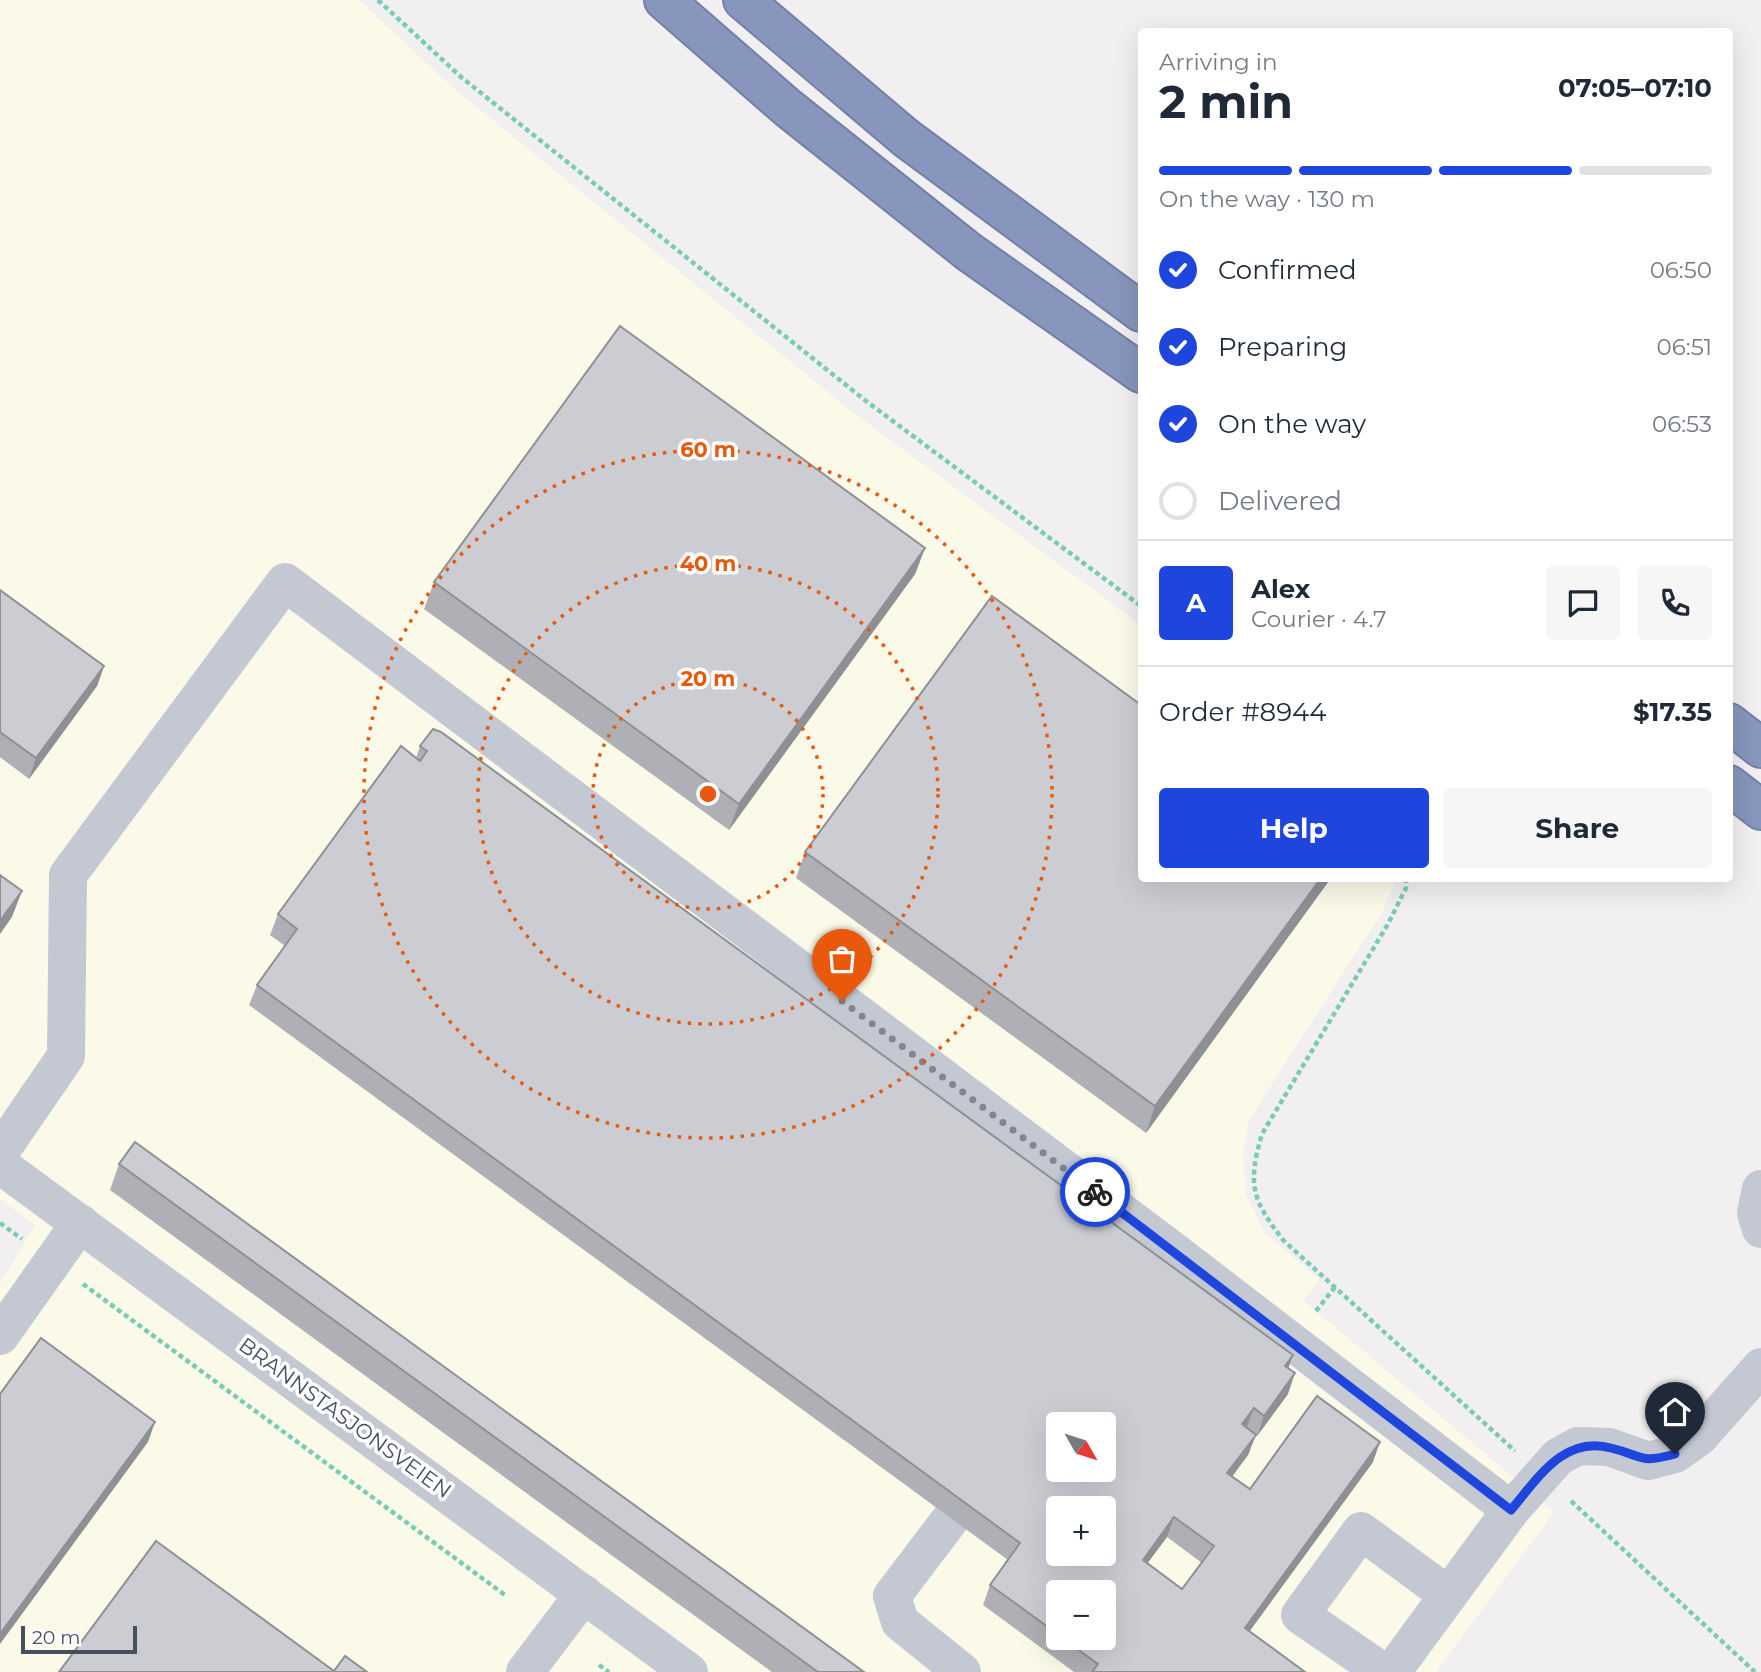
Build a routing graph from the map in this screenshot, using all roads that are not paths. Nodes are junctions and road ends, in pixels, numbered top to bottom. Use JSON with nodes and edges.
{"nodes":[{"id":1,"x":664,"y":0,"type":"edge"},
{"id":2,"x":743,"y":0,"type":"edge"},
{"id":3,"x":1138,"y":310,"type":"edge"},
{"id":4,"x":1138,"y":371,"type":"edge"},
{"id":5,"x":1733,"y":726,"type":"edge"},
{"id":6,"x":1761,"y":748,"type":"edge"},
{"id":7,"x":1733,"y":788,"type":"edge"},
{"id":8,"x":1761,"y":810,"type":"edge"},
{"id":9,"x":0,"y":1152,"type":"edge"},
{"id":10,"x":0,"y":1165,"type":"edge"},
{"id":11,"x":1761,"y":1189,"type":"edge"},
{"id":12,"x":80,"y":1223,"type":"junction"},
{"id":13,"x":1761,"y":1229,"type":"edge"},
{"id":14,"x":0,"y":1336,"type":"edge"},
{"id":15,"x":1761,"y":1367,"type":"edge"},
{"id":16,"x":1511,"y":1510,"type":"junction"},
{"id":17,"x":951,"y":1517,"type":"edge"},
{"id":18,"x":584,"y":1594,"type":"junction"},
{"id":19,"x":1448,"y":1595,"type":"junction"},
{"id":20,"x":525,"y":1672,"type":"edge"},
{"id":21,"x":689,"y":1672,"type":"edge"},
{"id":22,"x":962,"y":1672,"type":"edge"},
{"id":23,"x":1383,"y":1672,"type":"edge"},
{"id":24,"x":1392,"y":1672,"type":"edge"}],
"edges":[{"from":1,"to":4,"type":"highway"},
{"from":2,"to":3,"type":"highway"},
{"from":5,"to":6,"type":"highway"},
{"from":7,"to":8,"type":"highway"},
{"from":9,"to":16,"type":"street"},
{"from":10,"to":12,"type":"street","name":"BRANNSTASJONSVEIEN"},
{"from":11,"to":13,"type":"street"},
{"from":12,"to":14,"type":"street"},
{"from":12,"to":18,"type":"street","name":"BRANNSTASJONSVEIEN"},
{"from":15,"to":16,"type":"street"},
{"from":16,"to":19,"type":"street"},
{"from":17,"to":22,"type":"street"},
{"from":18,"to":20,"type":"street"},
{"from":18,"to":21,"type":"street","name":"BRANNSTASJONSVEIEN"},
{"from":19,"to":23,"type":"street"},
{"from":19,"to":24,"type":"street"}]}
